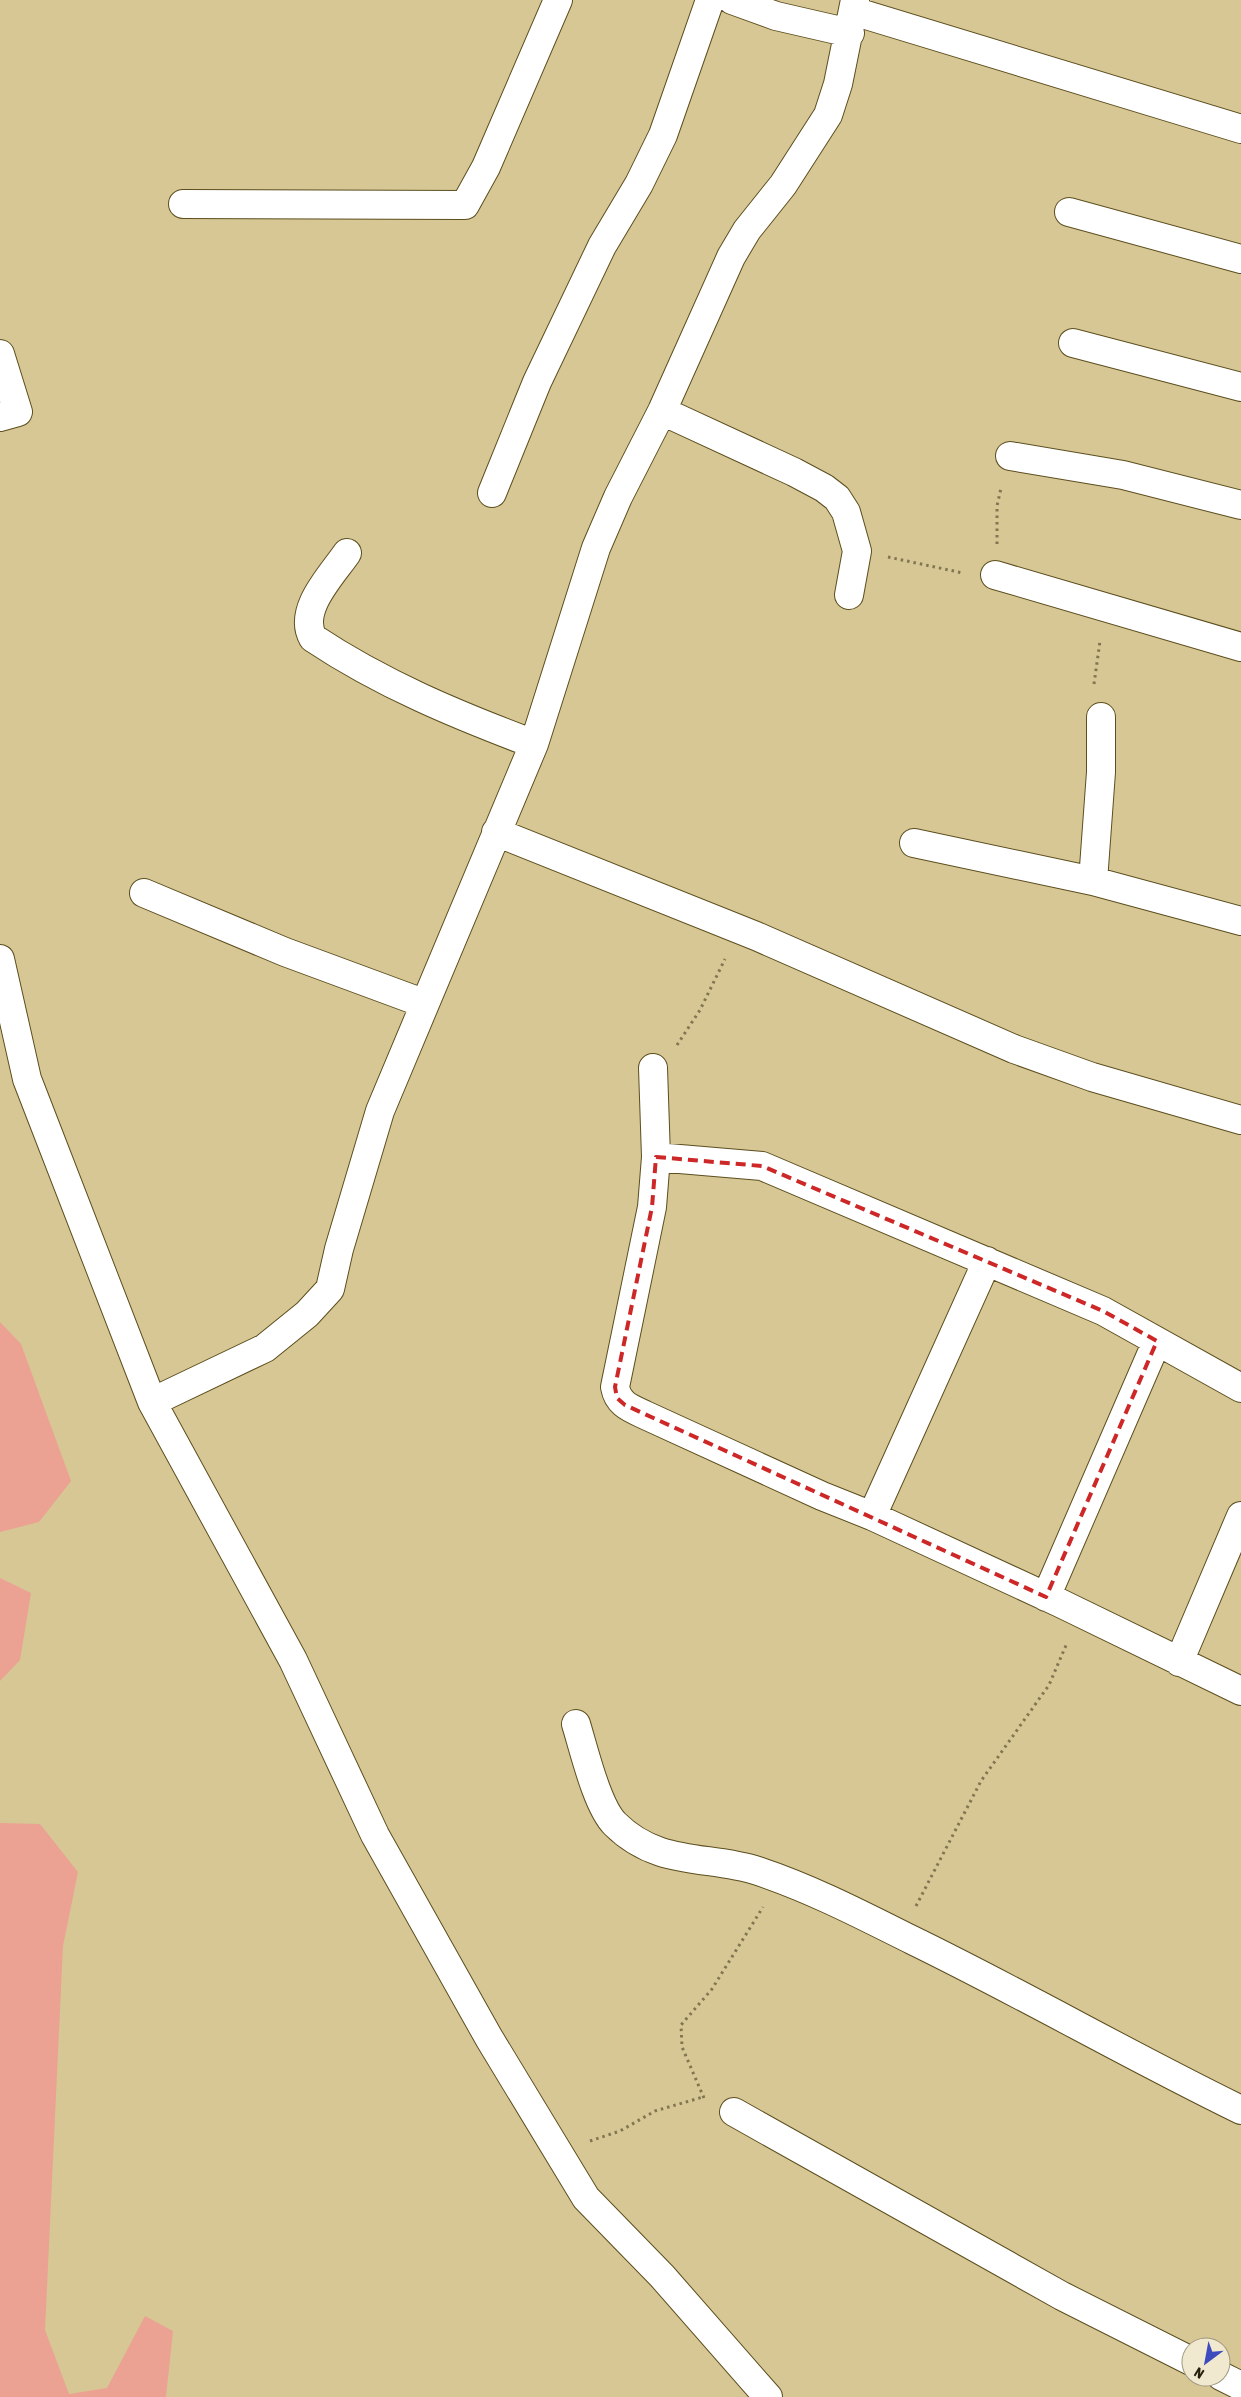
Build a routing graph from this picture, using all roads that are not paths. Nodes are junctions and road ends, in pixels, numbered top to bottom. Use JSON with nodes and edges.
{"nodes":[{"id":1,"x":558,"y":0,"type":"edge"},
{"id":2,"x":710,"y":0,"type":"edge"},
{"id":3,"x":732,"y":0,"type":"edge"},
{"id":4,"x":853,"y":15,"type":"edge"},
{"id":5,"x":1241,"y":129,"type":"edge"},
{"id":6,"x":182,"y":204,"type":"dead end"},
{"id":7,"x":1068,"y":212,"type":"dead end"},
{"id":8,"x":1241,"y":259,"type":"edge"},
{"id":9,"x":1074,"y":343,"type":"dead end"},
{"id":10,"x":0,"y":354,"type":"edge"},
{"id":11,"x":1241,"y":387,"type":"edge"},
{"id":12,"x":662,"y":411,"type":"junction"},
{"id":13,"x":0,"y":417,"type":"edge"},
{"id":14,"x":1010,"y":456,"type":"road end"},
{"id":15,"x":492,"y":493,"type":"dead end"},
{"id":16,"x":1241,"y":505,"type":"edge"},
{"id":17,"x":347,"y":553,"type":"dead end"},
{"id":18,"x":995,"y":576,"type":"road end"},
{"id":19,"x":849,"y":595,"type":"dead end"},
{"id":20,"x":1241,"y":647,"type":"edge"},
{"id":21,"x":1101,"y":717,"type":"road end"},
{"id":22,"x":534,"y":744,"type":"junction"},
{"id":23,"x":496,"y":832,"type":"junction"},
{"id":24,"x":914,"y":842,"type":"dead end"},
{"id":25,"x":1093,"y":881,"type":"junction"},
{"id":26,"x":144,"y":893,"type":"dead end"},
{"id":27,"x":1241,"y":921,"type":"edge"},
{"id":28,"x":0,"y":959,"type":"edge"},
{"id":29,"x":423,"y":1003,"type":"junction"},
{"id":30,"x":653,"y":1068,"type":"road end"},
{"id":31,"x":1241,"y":1120,"type":"edge"},
{"id":32,"x":656,"y":1157,"type":"junction"},
{"id":33,"x":987,"y":1261,"type":"junction"},
{"id":34,"x":1157,"y":1341,"type":"junction"},
{"id":35,"x":1241,"y":1388,"type":"edge"},
{"id":36,"x":152,"y":1402,"type":"junction"},
{"id":37,"x":872,"y":1516,"type":"junction"},
{"id":38,"x":1241,"y":1516,"type":"edge"},
{"id":39,"x":1046,"y":1597,"type":"junction"},
{"id":40,"x":1178,"y":1662,"type":"junction"},
{"id":41,"x":1241,"y":1692,"type":"edge"},
{"id":42,"x":576,"y":1724,"type":"dead end"},
{"id":43,"x":1241,"y":2110,"type":"edge"},
{"id":44,"x":734,"y":2112,"type":"road end"},
{"id":45,"x":1181,"y":2356,"type":"edge"},
{"id":46,"x":768,"y":2397,"type":"edge"}],
"edges":[{"from":1,"to":6,"type":"street"},
{"from":2,"to":15,"type":"street"},
{"from":3,"to":4,"type":"street"},
{"from":4,"to":5,"type":"street"},
{"from":4,"to":12,"type":"street"},
{"from":7,"to":8,"type":"street"},
{"from":9,"to":11,"type":"street"},
{"from":10,"to":13,"type":"street"},
{"from":12,"to":19,"type":"street"},
{"from":12,"to":22,"type":"street"},
{"from":14,"to":16,"type":"street"},
{"from":17,"to":22,"type":"street"},
{"from":18,"to":20,"type":"street"},
{"from":21,"to":25,"type":"street"},
{"from":22,"to":23,"type":"street"},
{"from":23,"to":29,"type":"street"},
{"from":23,"to":31,"type":"street"},
{"from":24,"to":25,"type":"street"},
{"from":25,"to":27,"type":"street"},
{"from":26,"to":29,"type":"street"},
{"from":28,"to":36,"type":"street"},
{"from":29,"to":36,"type":"street"},
{"from":30,"to":32,"type":"street"},
{"from":32,"to":33,"type":"street"},
{"from":32,"to":37,"type":"street"},
{"from":33,"to":34,"type":"street"},
{"from":33,"to":37,"type":"street"},
{"from":34,"to":35,"type":"street"},
{"from":34,"to":39,"type":"street"},
{"from":36,"to":46,"type":"street"},
{"from":37,"to":39,"type":"street"},
{"from":38,"to":40,"type":"street"},
{"from":39,"to":40,"type":"street"},
{"from":40,"to":41,"type":"street"},
{"from":42,"to":43,"type":"street"},
{"from":44,"to":45,"type":"street"}]}
